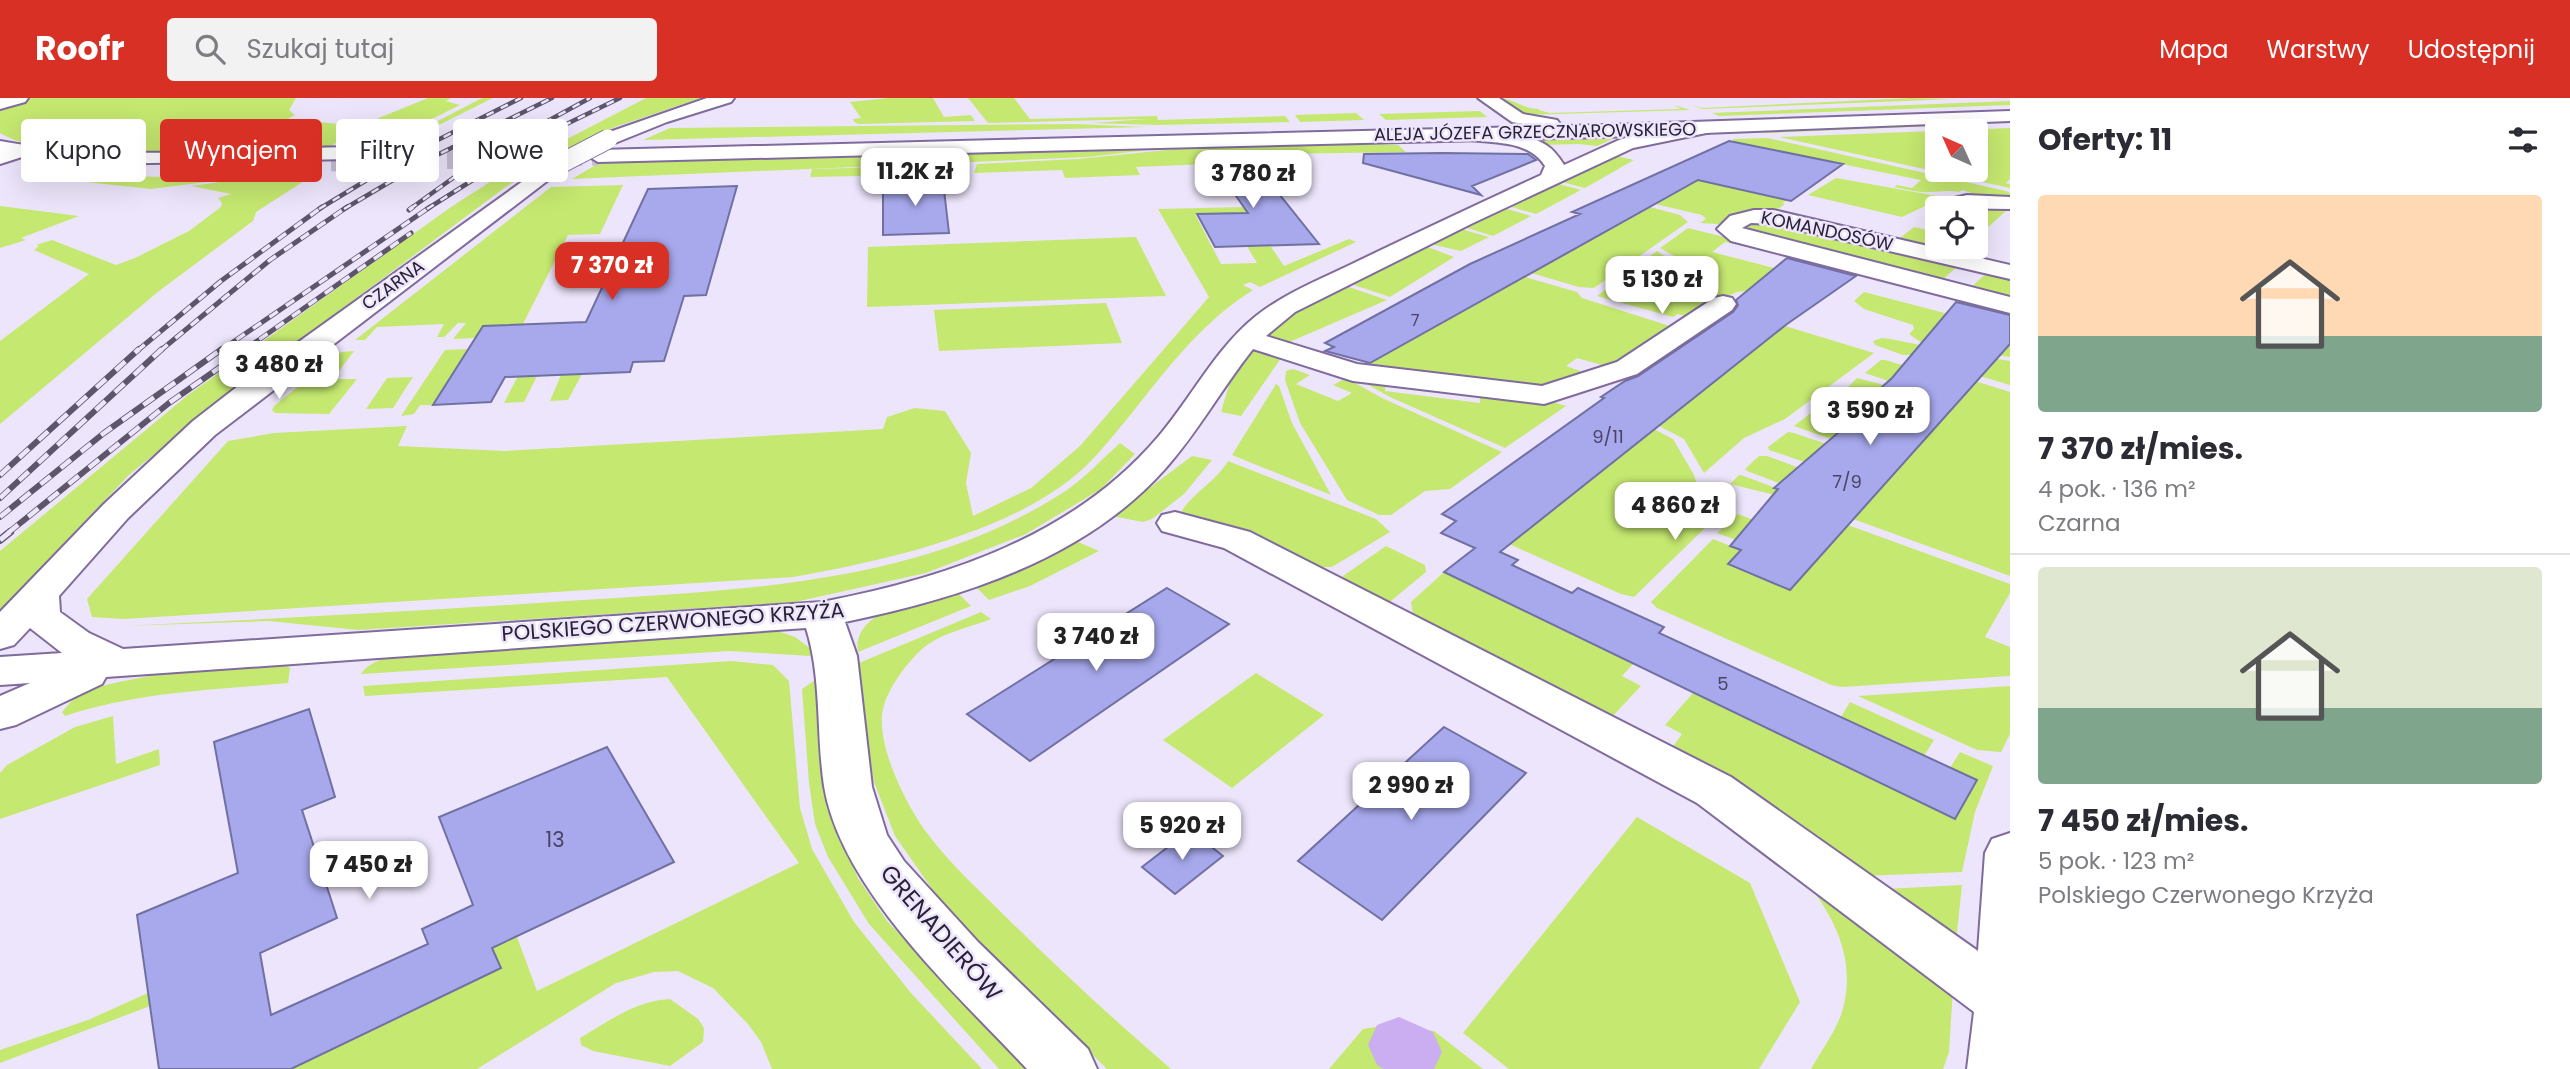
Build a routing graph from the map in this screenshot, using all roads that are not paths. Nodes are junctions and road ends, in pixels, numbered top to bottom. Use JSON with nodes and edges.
{"nodes":[{"id":1,"x":19,"y":98,"type":"edge"},
{"id":2,"x":725,"y":98,"type":"edge"},
{"id":3,"x":1487,"y":98,"type":"edge"},
{"id":4,"x":0,"y":104,"type":"edge"},
{"id":5,"x":2010,"y":108,"type":"edge"},
{"id":6,"x":2010,"y":116,"type":"edge"},
{"id":7,"x":1512,"y":122,"type":"junction"},
{"id":8,"x":1705,"y":128,"type":"junction"},
{"id":9,"x":1466,"y":134,"type":"junction"},
{"id":10,"x":612,"y":143,"type":"junction"},
{"id":11,"x":336,"y":153,"type":"tunnel mouth"},
{"id":12,"x":4,"y":154,"type":"edge"},
{"id":13,"x":591,"y":154,"type":"junction"},
{"id":14,"x":331,"y":162,"type":"tunnel mouth"},
{"id":15,"x":1549,"y":180,"type":"junction"},
{"id":16,"x":1988,"y":202,"type":"edge"},
{"id":17,"x":2010,"y":203,"type":"edge"},
{"id":18,"x":1904,"y":223,"type":"dead end"},
{"id":19,"x":1877,"y":241,"type":"junction"},
{"id":20,"x":2010,"y":272,"type":"edge"},
{"id":21,"x":1723,"y":304,"type":"dead end"},
{"id":22,"x":2010,"y":305,"type":"edge"},
{"id":23,"x":1244,"y":339,"type":"junction"},
{"id":24,"x":1175,"y":523,"type":"dead end"},
{"id":25,"x":39,"y":594,"type":"junction"},
{"id":26,"x":822,"y":614,"type":"junction"},
{"id":27,"x":0,"y":636,"type":"edge"},
{"id":28,"x":119,"y":662,"type":"junction"},
{"id":29,"x":0,"y":671,"type":"edge"},
{"id":30,"x":0,"y":714,"type":"edge"},
{"id":31,"x":2010,"y":853,"type":"edge"},
{"id":32,"x":2003,"y":1001,"type":"junction"},
{"id":33,"x":1067,"y":1069,"type":"edge"},
{"id":34,"x":1997,"y":1069,"type":"edge"}],
"edges":[{"from":1,"to":4,"type":"street"},
{"from":2,"to":10,"type":"street","name":"CZARNA"},
{"from":3,"to":7,"type":"street"},
{"from":5,"to":7,"type":"street","name":"ALEJA JÓZEFA GRZECZNAROWSKIEGO"},
{"from":6,"to":8,"type":"street","name":"ALEJA JÓZEFA GRZECZNAROWSKIEGO"},
{"from":7,"to":10,"type":"street","name":"ALEJA JÓZEFA GRZECZNAROWSKIEGO"},
{"from":8,"to":9,"type":"street","name":"ALEJA JÓZEFA GRZECZNAROWSKIEGO"},
{"from":8,"to":15,"type":"street","name":"POLSKIEGO CZERWONEGO KRZYŻA"},
{"from":9,"to":13,"type":"street","name":"ALEJA JÓZEFA GRZECZNAROWSKIEGO"},
{"from":9,"to":15,"type":"street"},
{"from":10,"to":13,"type":"street","name":"CZARNA","bridge":true},
{"from":11,"to":12,"type":"street"},
{"from":12,"to":14,"type":"street"},
{"from":13,"to":25,"type":"street","name":"CZARNA","bridge":true},
{"from":15,"to":23,"type":"street","name":"POLSKIEGO CZERWONEGO KRZYŻA"},
{"from":16,"to":17,"type":"street"},
{"from":18,"to":19,"type":"street"},
{"from":19,"to":20,"type":"street","name":"KOMANDOSÓW"},
{"from":19,"to":22,"type":"street","name":"KOMANDOSÓW"},
{"from":21,"to":23,"type":"street"},
{"from":23,"to":26,"type":"street","name":"POLSKIEGO CZERWONEGO KRZYŻA"},
{"from":24,"to":32,"type":"street"},
{"from":25,"to":27,"type":"street","name":"CZARNA"},
{"from":25,"to":28,"type":"street"},
{"from":26,"to":28,"type":"street","name":"POLSKIEGO CZERWONEGO KRZYŻA"},
{"from":26,"to":33,"type":"street","name":"GRENADIERÓW"},
{"from":28,"to":29,"type":"street","name":"POLSKIEGO CZERWONEGO KRZYŻA"},
{"from":28,"to":30,"type":"street","name":"POLSKIEGO CZERWONEGO KRZYŻA"},
{"from":31,"to":32,"type":"street"},
{"from":32,"to":34,"type":"street"}]}
